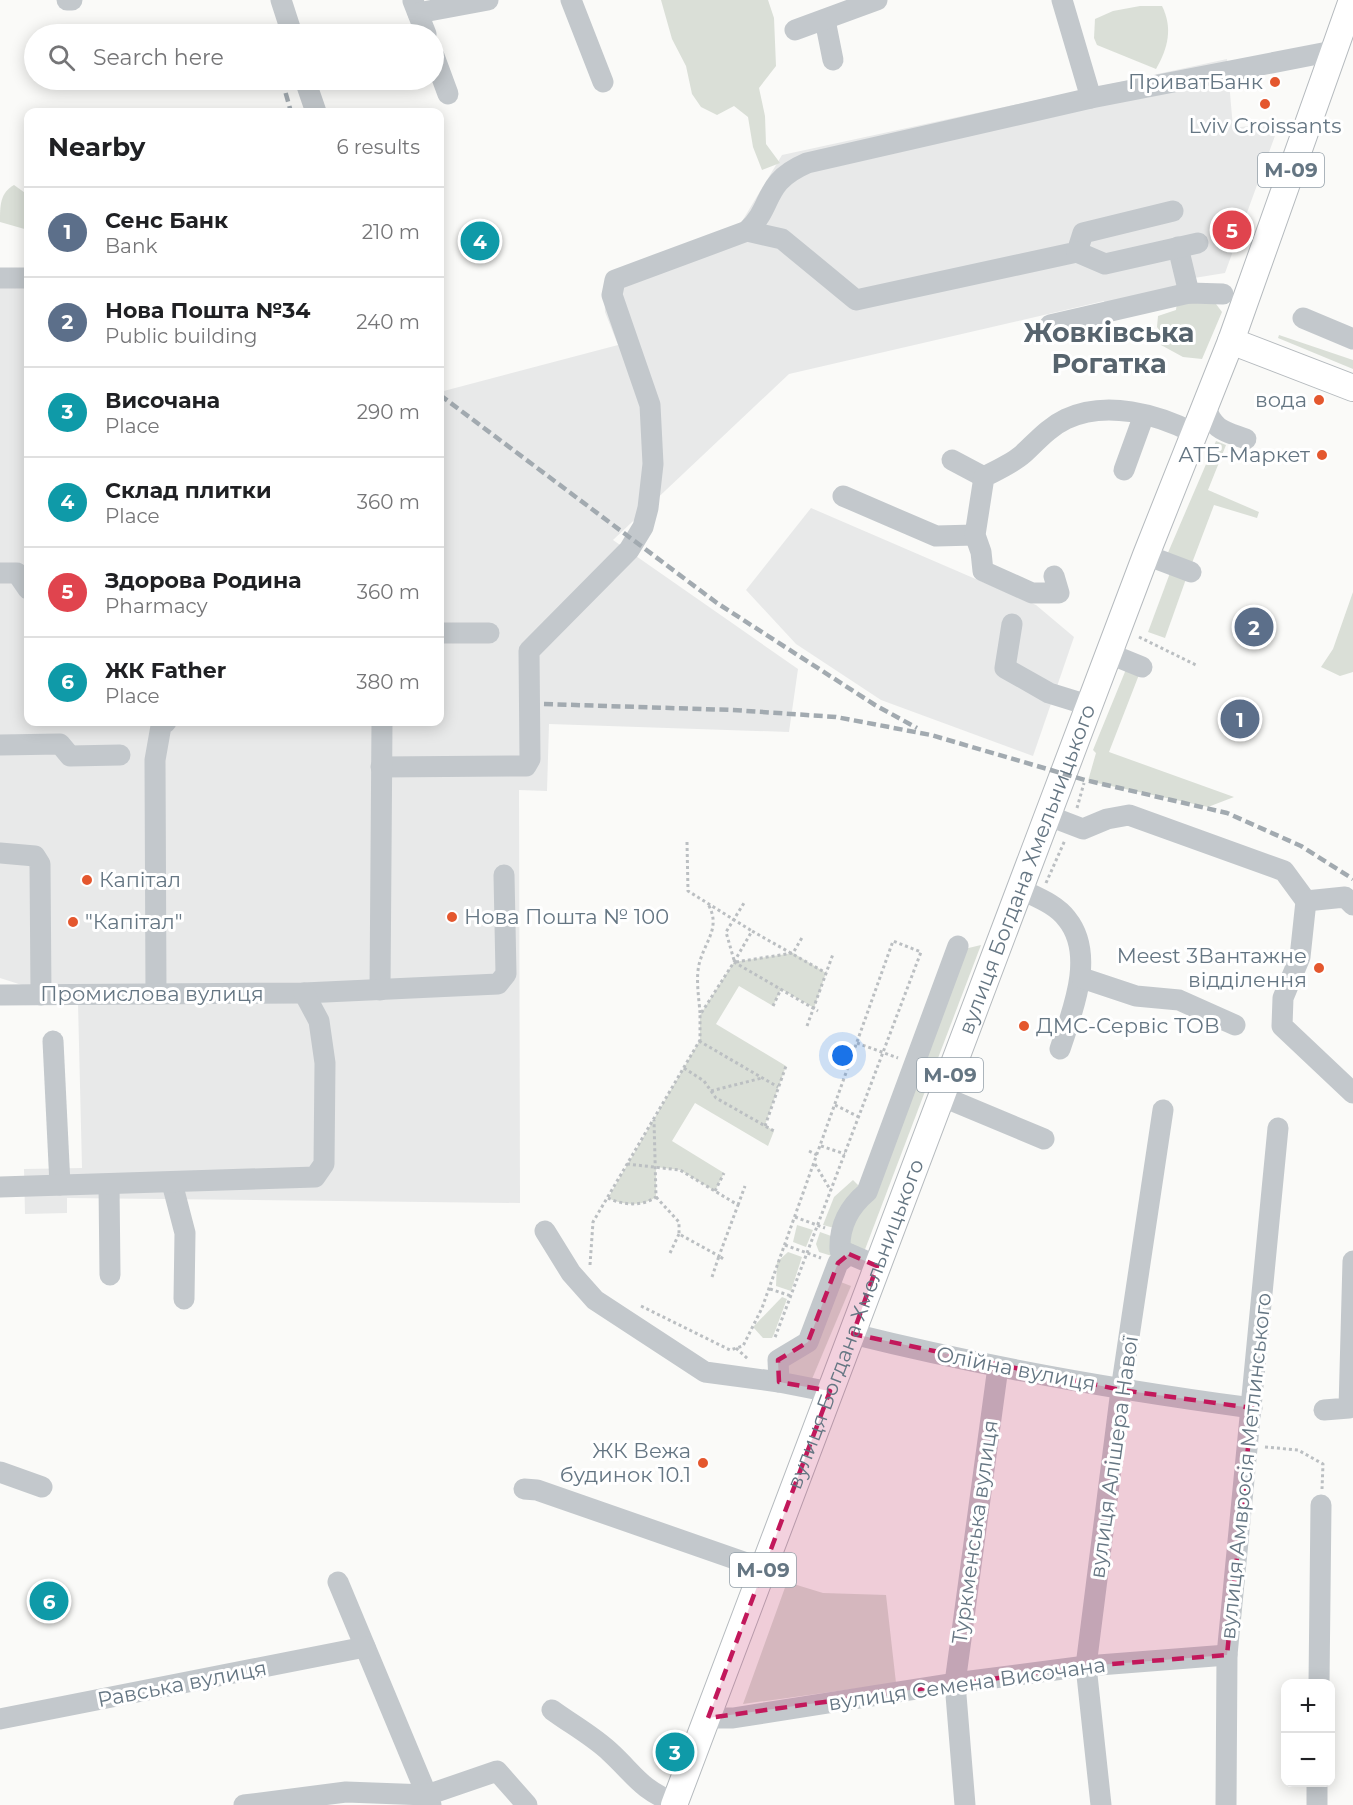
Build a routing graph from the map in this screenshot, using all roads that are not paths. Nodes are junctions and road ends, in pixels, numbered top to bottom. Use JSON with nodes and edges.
{"nodes":[{"id":1,"x":281,"y":0,"type":"edge"},
{"id":2,"x":488,"y":0,"type":"edge"},
{"id":3,"x":571,"y":0,"type":"edge"},
{"id":4,"x":877,"y":0,"type":"edge"},
{"id":5,"x":1062,"y":0,"type":"edge"},
{"id":6,"x":1352,"y":2,"type":"edge"},
{"id":7,"x":415,"y":7,"type":"edge"},
{"id":8,"x":825,"y":20,"type":"junction"},
{"id":9,"x":289,"y":24,"type":"edge"},
{"id":10,"x":422,"y":24,"type":"edge"},
{"id":11,"x":795,"y":30,"type":"dead end"},
{"id":12,"x":1334,"y":51,"type":"junction"},
{"id":13,"x":833,"y":60,"type":"dead end"},
{"id":14,"x":603,"y":82,"type":"dead end"},
{"id":15,"x":444,"y":83,"type":"edge"},
{"id":16,"x":309,"y":90,"type":"edge"},
{"id":17,"x":448,"y":94,"type":"dead end"},
{"id":18,"x":1091,"y":98,"type":"junction"},
{"id":19,"x":314,"y":108,"type":"edge"},
{"id":20,"x":1173,"y":211,"type":"dead end"},
{"id":21,"x":747,"y":231,"type":"junction"},
{"id":22,"x":1077,"y":252,"type":"junction"},
{"id":23,"x":0,"y":278,"type":"edge"},
{"id":24,"x":24,"y":278,"type":"edge"},
{"id":25,"x":1189,"y":293,"type":"junction"},
{"id":26,"x":1223,"y":294,"type":"dead end"},
{"id":27,"x":1304,"y":318,"type":"dead end"},
{"id":28,"x":1050,"y":325,"type":"dead end"},
{"id":29,"x":1353,"y":339,"type":"edge"},
{"id":30,"x":1231,"y":341,"type":"junction"},
{"id":31,"x":1353,"y":388,"type":"edge"},
{"id":32,"x":1205,"y":406,"type":"junction"},
{"id":33,"x":1144,"y":415,"type":"junction"},
{"id":34,"x":1194,"y":433,"type":"junction"},
{"id":35,"x":1246,"y":439,"type":"dead end"},
{"id":36,"x":952,"y":460,"type":"dead end"},
{"id":37,"x":1125,"y":470,"type":"dead end"},
{"id":38,"x":984,"y":477,"type":"junction"},
{"id":39,"x":843,"y":496,"type":"dead end"},
{"id":40,"x":975,"y":535,"type":"junction"},
{"id":41,"x":1146,"y":555,"type":"junction"},
{"id":42,"x":1191,"y":572,"type":"dead end"},
{"id":43,"x":0,"y":573,"type":"edge"},
{"id":44,"x":1054,"y":576,"type":"dead end"},
{"id":45,"x":24,"y":583,"type":"edge"},
{"id":46,"x":1012,"y":624,"type":"dead end"},
{"id":47,"x":444,"y":633,"type":"edge"},
{"id":48,"x":489,"y":633,"type":"dead end"},
{"id":49,"x":1110,"y":654,"type":"junction"},
{"id":50,"x":1142,"y":667,"type":"dead end"},
{"id":51,"x":1090,"y":706,"type":"junction"},
{"id":52,"x":161,"y":726,"type":"edge"},
{"id":53,"x":382,"y":726,"type":"edge"},
{"id":54,"x":0,"y":745,"type":"edge"},
{"id":55,"x":120,"y":755,"type":"dead end"},
{"id":56,"x":381,"y":767,"type":"junction"},
{"id":57,"x":1049,"y":816,"type":"junction"},
{"id":58,"x":0,"y":853,"type":"edge"},
{"id":59,"x":504,"y":875,"type":"dead end"},
{"id":60,"x":1020,"y":890,"type":"junction"},
{"id":61,"x":1306,"y":901,"type":"junction"},
{"id":62,"x":1353,"y":905,"type":"edge"},
{"id":63,"x":958,"y":946,"type":"dead end"},
{"id":64,"x":1082,"y":978,"type":"junction"},
{"id":65,"x":380,"y":990,"type":"junction"},
{"id":66,"x":304,"y":993,"type":"junction"},
{"id":67,"x":156,"y":994,"type":"junction"},
{"id":68,"x":0,"y":995,"type":"edge"},
{"id":69,"x":41,"y":995,"type":"junction"},
{"id":70,"x":1235,"y":1025,"type":"dead end"},
{"id":71,"x":53,"y":1041,"type":"dead end"},
{"id":72,"x":1060,"y":1049,"type":"dead end"},
{"id":73,"x":1353,"y":1093,"type":"edge"},
{"id":74,"x":941,"y":1096,"type":"junction"},
{"id":75,"x":1163,"y":1110,"type":"dead end"},
{"id":76,"x":1278,"y":1128,"type":"dead end"},
{"id":77,"x":1044,"y":1139,"type":"dead end"},
{"id":78,"x":172,"y":1183,"type":"junction"},
{"id":79,"x":60,"y":1185,"type":"junction"},
{"id":80,"x":109,"y":1185,"type":"junction"},
{"id":81,"x":0,"y":1187,"type":"edge"},
{"id":82,"x":545,"y":1231,"type":"dead end"},
{"id":83,"x":849,"y":1254,"type":"junction"},
{"id":84,"x":1353,"y":1261,"type":"edge"},
{"id":85,"x":877,"y":1266,"type":"junction"},
{"id":86,"x":110,"y":1275,"type":"dead end"},
{"id":87,"x":184,"y":1299,"type":"dead end"},
{"id":88,"x":853,"y":1334,"type":"junction"},
{"id":89,"x":998,"y":1367,"type":"junction"},
{"id":90,"x":779,"y":1382,"type":"junction"},
{"id":91,"x":1121,"y":1390,"type":"junction"},
{"id":92,"x":830,"y":1392,"type":"junction"},
{"id":93,"x":1252,"y":1408,"type":"junction"},
{"id":94,"x":1324,"y":1410,"type":"dead end"},
{"id":95,"x":0,"y":1473,"type":"edge"},
{"id":96,"x":42,"y":1487,"type":"dead end"},
{"id":97,"x":524,"y":1489,"type":"dead end"},
{"id":98,"x":1321,"y":1505,"type":"road end"},
{"id":99,"x":764,"y":1569,"type":"junction"},
{"id":100,"x":338,"y":1582,"type":"dead end"},
{"id":101,"x":365,"y":1647,"type":"junction"},
{"id":102,"x":1227,"y":1655,"type":"junction"},
{"id":103,"x":1086,"y":1666,"type":"junction"},
{"id":104,"x":1318,"y":1679,"type":"edge"},
{"id":105,"x":955,"y":1683,"type":"junction"},
{"id":106,"x":552,"y":1710,"type":"dead end"},
{"id":107,"x":708,"y":1718,"type":"junction"},
{"id":108,"x":0,"y":1719,"type":"edge"},
{"id":109,"x":1317,"y":1787,"type":"edge"},
{"id":110,"x":375,"y":1799,"type":"edge"},
{"id":111,"x":429,"y":1800,"type":"edge"},
{"id":112,"x":675,"y":1804,"type":"edge"},
{"id":113,"x":244,"y":1805,"type":"edge"},
{"id":114,"x":527,"y":1805,"type":"edge"},
{"id":115,"x":965,"y":1805,"type":"edge"},
{"id":116,"x":1101,"y":1805,"type":"edge"},
{"id":117,"x":1226,"y":1805,"type":"edge"},
{"id":118,"x":1317,"y":1805,"type":"edge"}],
"edges":[{"from":1,"to":9,"type":"street"},
{"from":2,"to":7,"type":"street"},
{"from":3,"to":14,"type":"street"},
{"from":4,"to":8,"type":"street"},
{"from":5,"to":18,"type":"street"},
{"from":6,"to":12,"type":"main road","name":"вулиця Богдана Хмельницького","number":"М-09"},
{"from":7,"to":10,"type":"street"},
{"from":8,"to":11,"type":"street"},
{"from":8,"to":13,"type":"street"},
{"from":12,"to":18,"type":"street"},
{"from":12,"to":30,"type":"main road","name":"вулиця Богдана Хмельницького","number":"М-09"},
{"from":15,"to":17,"type":"street"},
{"from":16,"to":19,"type":"street"},
{"from":18,"to":21,"type":"street"},
{"from":20,"to":22,"type":"street"},
{"from":21,"to":22,"type":"street"},
{"from":21,"to":56,"type":"street"},
{"from":22,"to":25,"type":"street"},
{"from":23,"to":24,"type":"street"},
{"from":25,"to":26,"type":"street"},
{"from":25,"to":28,"type":"street"},
{"from":27,"to":29,"type":"street"},
{"from":30,"to":31,"type":"main road"},
{"from":30,"to":32,"type":"main road","name":"вулиця Богдана Хмельницького","number":"М-09"},
{"from":32,"to":34,"type":"main road","name":"вулиця Богдана Хмельницького","number":"М-09"},
{"from":32,"to":35,"type":"street"},
{"from":33,"to":34,"type":"street"},
{"from":33,"to":37,"type":"street"},
{"from":33,"to":38,"type":"street"},
{"from":34,"to":41,"type":"main road","name":"вулиця Богдана Хмельницького","number":"М-09"},
{"from":36,"to":38,"type":"street"},
{"from":38,"to":40,"type":"street"},
{"from":39,"to":40,"type":"street"},
{"from":40,"to":44,"type":"street"},
{"from":41,"to":42,"type":"street"},
{"from":41,"to":49,"type":"main road","name":"вулиця Богдана Хмельницького","number":"М-09"},
{"from":43,"to":45,"type":"street"},
{"from":46,"to":51,"type":"street"},
{"from":47,"to":48,"type":"street"},
{"from":49,"to":50,"type":"street"},
{"from":49,"to":51,"type":"main road","name":"вулиця Богдана Хмельницького","number":"М-09"},
{"from":51,"to":57,"type":"main road","name":"вулиця Богдана Хмельницького","number":"М-09"},
{"from":52,"to":67,"type":"street"},
{"from":53,"to":56,"type":"street"},
{"from":54,"to":55,"type":"street"},
{"from":56,"to":65,"type":"street"},
{"from":57,"to":60,"type":"main road","name":"вулиця Богдана Хмельницького","number":"М-09"},
{"from":57,"to":61,"type":"street"},
{"from":58,"to":69,"type":"street"},
{"from":59,"to":65,"type":"street","name":"Промислова вулиця"},
{"from":60,"to":64,"type":"street"},
{"from":60,"to":74,"type":"main road","name":"вулиця Богдана Хмельницького","number":"М-09"},
{"from":61,"to":62,"type":"street"},
{"from":61,"to":73,"type":"street"},
{"from":63,"to":83,"type":"street"},
{"from":64,"to":70,"type":"street"},
{"from":64,"to":72,"type":"street"},
{"from":65,"to":66,"type":"street","name":"Промислова вулиця"},
{"from":66,"to":67,"type":"street","name":"Промислова вулиця"},
{"from":66,"to":78,"type":"street"},
{"from":67,"to":69,"type":"street","name":"Промислова вулиця"},
{"from":68,"to":69,"type":"street","name":"Промислова вулиця"},
{"from":71,"to":79,"type":"street"},
{"from":74,"to":77,"type":"street"},
{"from":74,"to":85,"type":"main road","name":"вулиця Богдана Хмельницького","number":"М-09"},
{"from":75,"to":91,"type":"street","name":"вулиця Алішера Навої"},
{"from":76,"to":93,"type":"street","name":"вулиця Амвросія Метлинського"},
{"from":78,"to":80,"type":"street"},
{"from":78,"to":87,"type":"street"},
{"from":79,"to":80,"type":"street"},
{"from":79,"to":81,"type":"street"},
{"from":80,"to":86,"type":"street"},
{"from":82,"to":90,"type":"street"},
{"from":83,"to":85,"type":"street"},
{"from":83,"to":90,"type":"street"},
{"from":84,"to":94,"type":"street"},
{"from":85,"to":88,"type":"main road","name":"вулиця Богдана Хмельницького","number":"М-09"},
{"from":88,"to":89,"type":"street","name":"Олійна вулиця"},
{"from":88,"to":92,"type":"main road","name":"вулиця Богдана Хмельницького","number":"М-09"},
{"from":89,"to":91,"type":"street","name":"Олійна вулиця"},
{"from":89,"to":105,"type":"street","name":"Туркменська вулиця"},
{"from":90,"to":92,"type":"street"},
{"from":91,"to":93,"type":"street","name":"Олійна вулиця"},
{"from":91,"to":103,"type":"street","name":"вулиця Алішера Навої"},
{"from":92,"to":99,"type":"main road","name":"вулиця Богдана Хмельницького","number":"М-09"},
{"from":93,"to":102,"type":"street","name":"вулиця Амвросія Метлинського"},
{"from":95,"to":96,"type":"street"},
{"from":97,"to":99,"type":"street"},
{"from":98,"to":104,"type":"street"},
{"from":99,"to":107,"type":"main road","name":"вулиця Богдана Хмельницького","number":"М-09"},
{"from":100,"to":101,"type":"street"},
{"from":101,"to":108,"type":"street","name":"Равська вулиця"},
{"from":101,"to":111,"type":"street"},
{"from":102,"to":103,"type":"street","name":"вулиця Семена Височана"},
{"from":102,"to":117,"type":"street","name":"вулиця Амвросія Метлинського"},
{"from":103,"to":105,"type":"street","name":"вулиця Семена Височана"},
{"from":103,"to":116,"type":"street","name":"вулиця Алішера Навої"},
{"from":105,"to":107,"type":"street","name":"вулиця Семена Височана"},
{"from":105,"to":115,"type":"street","name":"Туркменська вулиця"},
{"from":106,"to":112,"type":"street"},
{"from":107,"to":112,"type":"main road","name":"вулиця Богдана Хмельницького","number":"М-09"},
{"from":109,"to":118,"type":"street"},
{"from":110,"to":111,"type":"street"},
{"from":110,"to":113,"type":"street"},
{"from":111,"to":114,"type":"street"}]}
